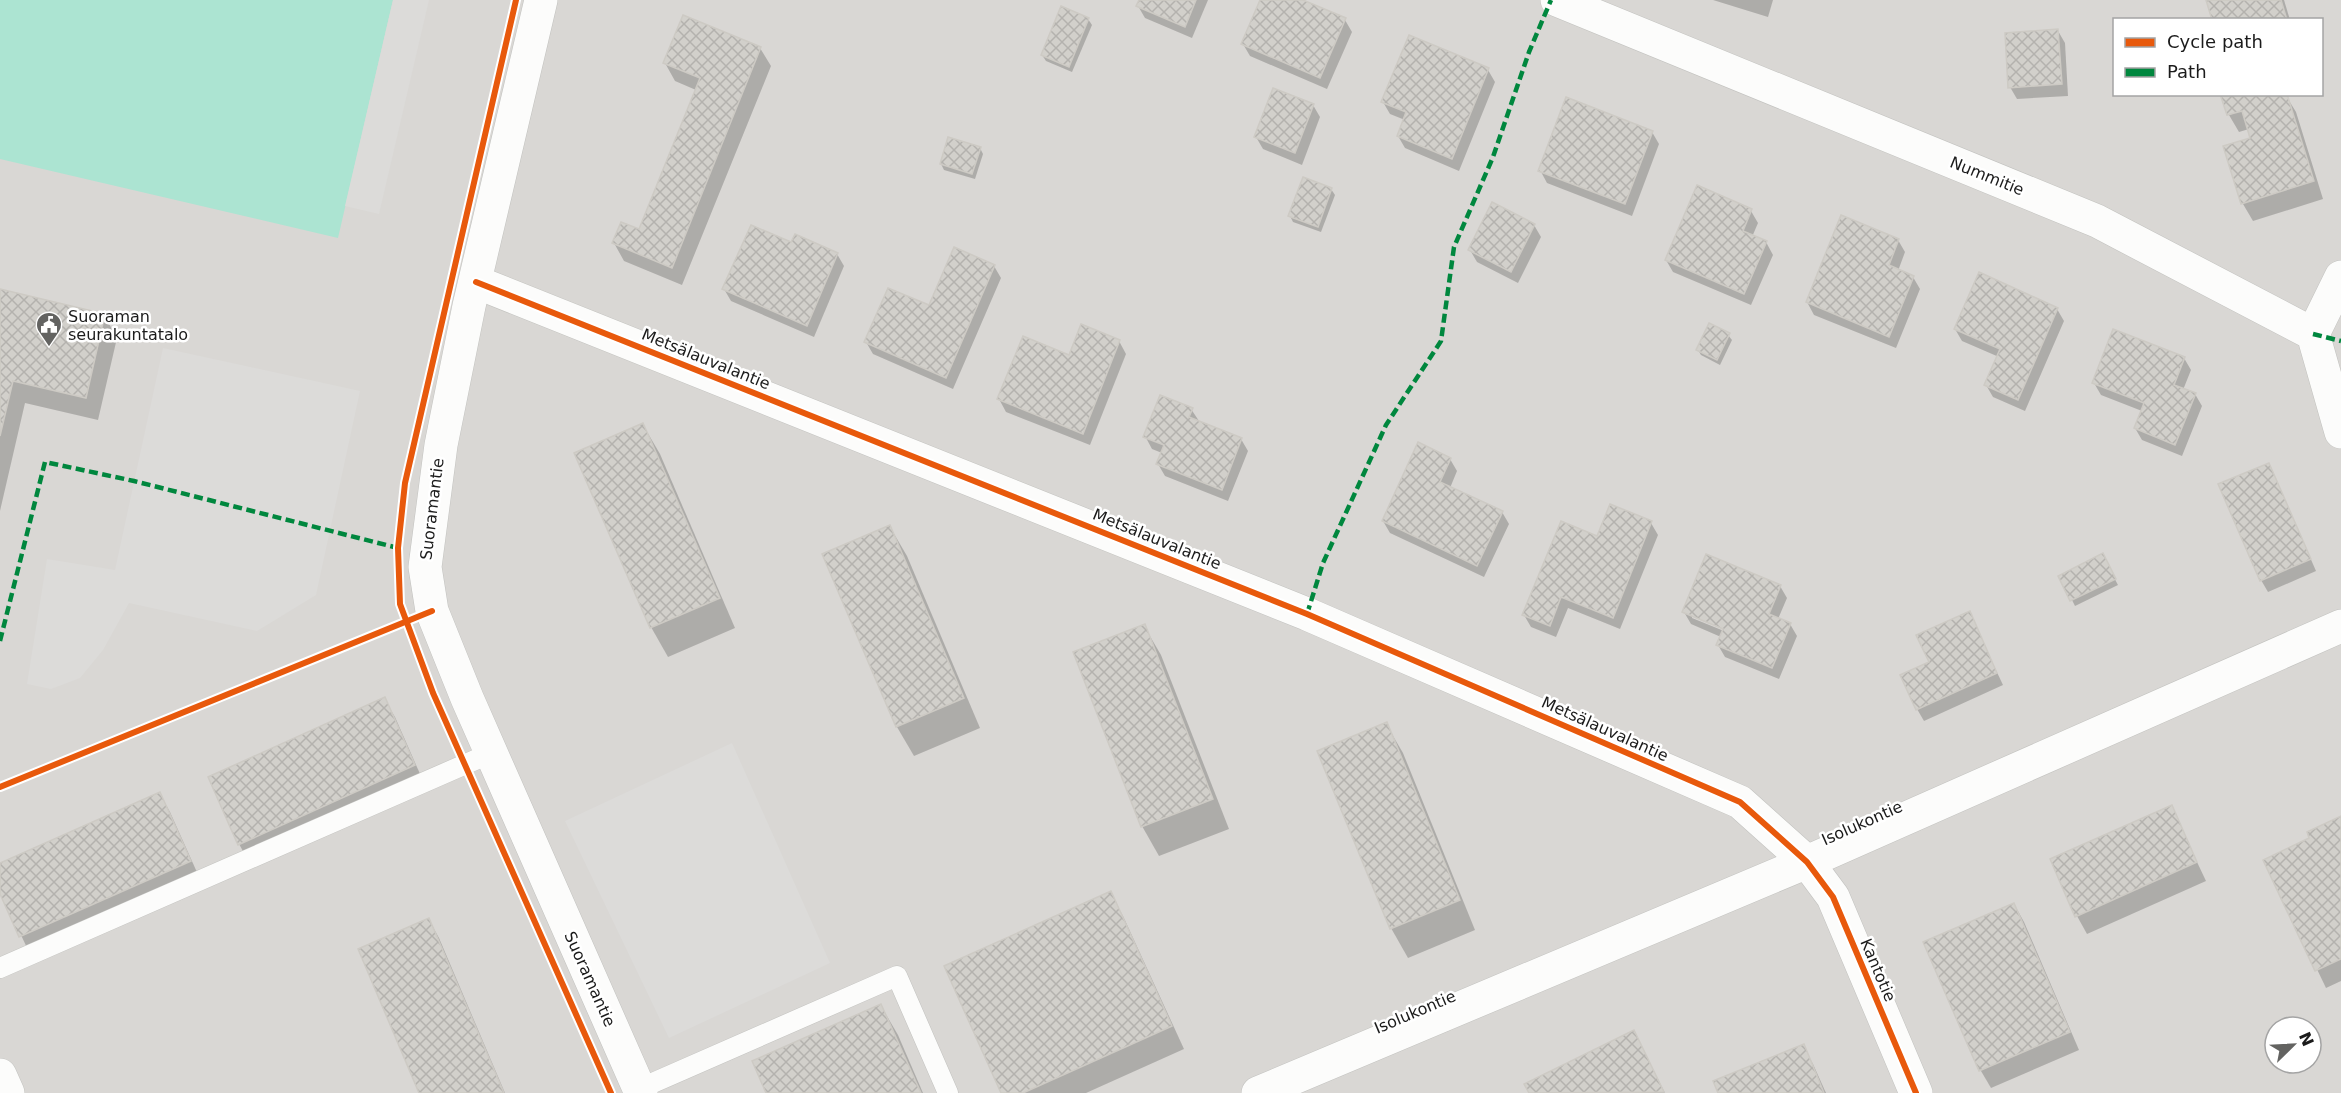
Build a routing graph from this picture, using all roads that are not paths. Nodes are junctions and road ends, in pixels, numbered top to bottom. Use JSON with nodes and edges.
{"nodes":[{"id":1,"x":541,"y":0,"type":"edge"},
{"id":2,"x":1573,"y":4,"type":"edge"},
{"id":3,"x":2341,"y":277,"type":"edge"},
{"id":4,"x":476,"y":282,"type":"junction"},
{"id":5,"x":2313,"y":334,"type":"junction"},
{"id":6,"x":2341,"y":432,"type":"edge"},
{"id":7,"x":2341,"y":626,"type":"edge"},
{"id":8,"x":490,"y":753,"type":"junction"},
{"id":9,"x":1807,"y":862,"type":"junction"},
{"id":10,"x":0,"y":968,"type":"edge"},
{"id":11,"x":0,"y":1075,"type":"edge"},
{"id":12,"x":640,"y":1091,"type":"edge"},
{"id":13,"x":1268,"y":1091,"type":"edge"},
{"id":14,"x":8,"y":1093,"type":"edge"},
{"id":15,"x":948,"y":1093,"type":"edge"},
{"id":16,"x":1916,"y":1093,"type":"edge"}],
"edges":[{"from":1,"to":4,"type":"street","name":"Suoramantie"},
{"from":2,"to":5,"type":"street","name":"Nummitie"},
{"from":3,"to":5,"type":"street"},
{"from":4,"to":8,"type":"street","name":"Suoramantie"},
{"from":4,"to":9,"type":"street","name":"Metsälauvalantie"},
{"from":5,"to":6,"type":"street"},
{"from":7,"to":9,"type":"street","name":"Isolukontie"},
{"from":8,"to":10,"type":"lane"},
{"from":8,"to":12,"type":"street","name":"Suoramantie"},
{"from":9,"to":13,"type":"street","name":"Isolukontie"},
{"from":9,"to":16,"type":"street","name":"Kantotie"},
{"from":11,"to":14,"type":"street"},
{"from":12,"to":15,"type":"lane"}]}
